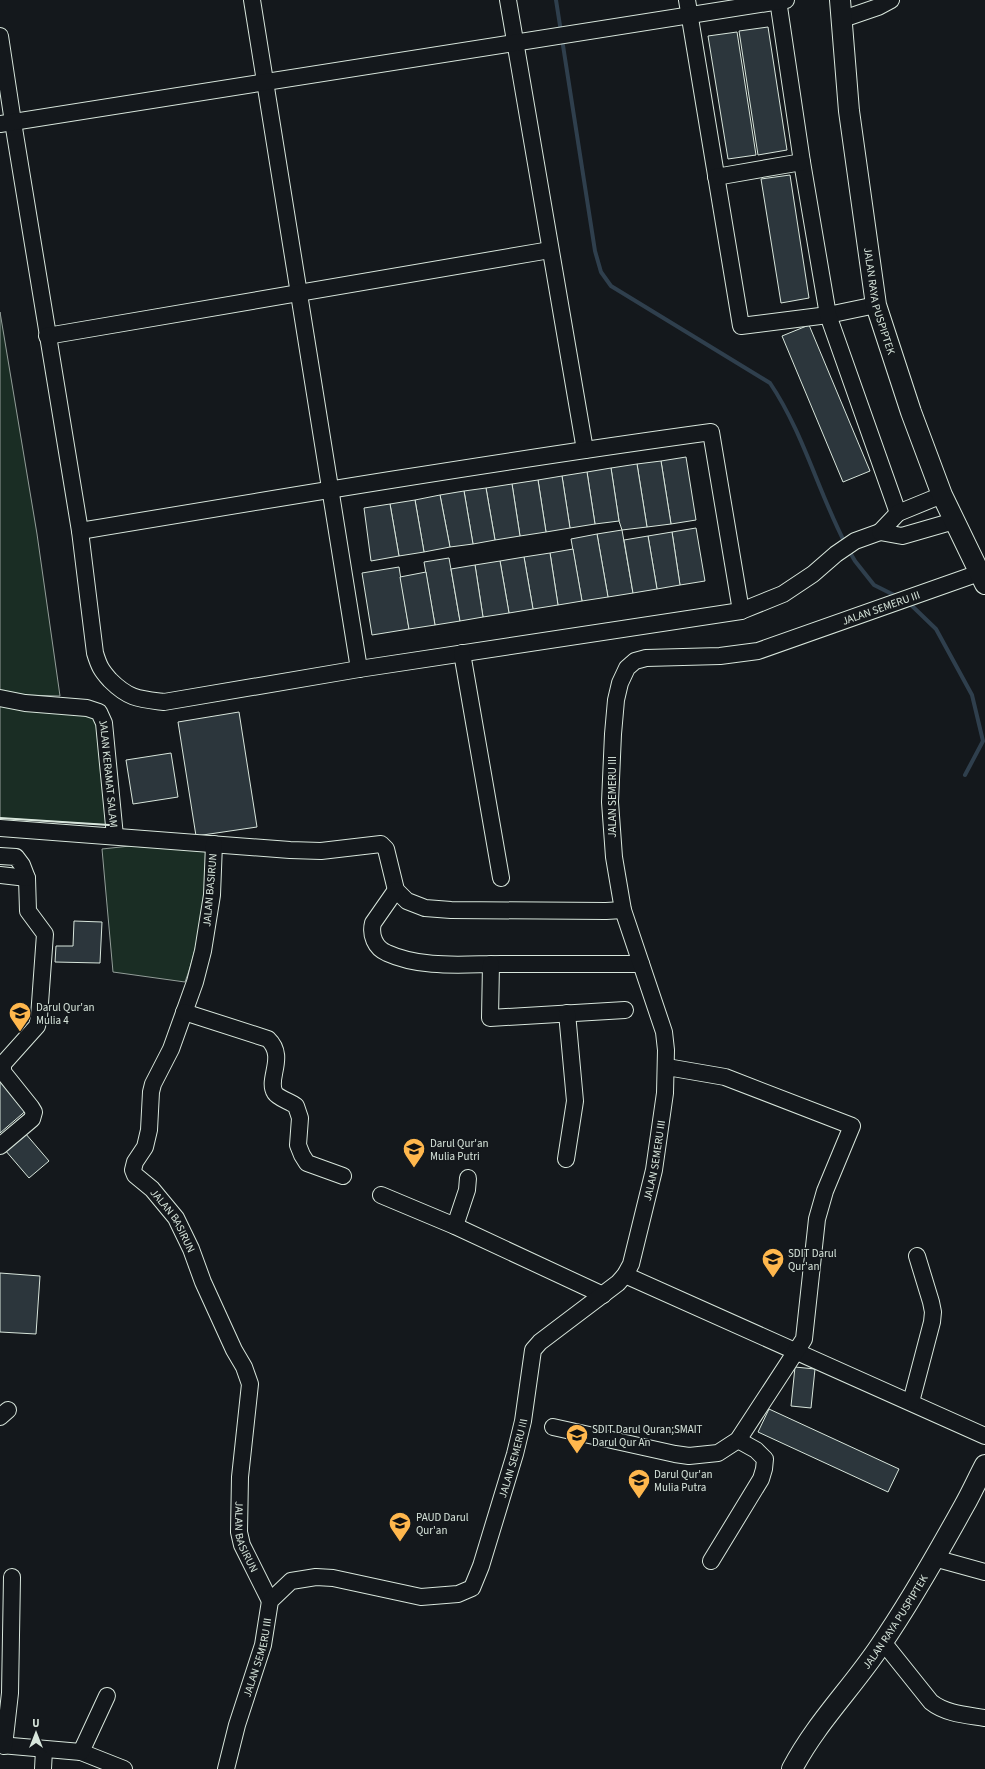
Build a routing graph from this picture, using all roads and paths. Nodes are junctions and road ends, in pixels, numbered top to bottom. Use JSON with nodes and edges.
{"nodes":[{"id":1,"x":252,"y":0,"type":"edge"},
{"id":2,"x":508,"y":0,"type":"edge"},
{"id":3,"x":687,"y":0,"type":"edge"},
{"id":4,"x":781,"y":0,"type":"edge"},
{"id":5,"x":891,"y":0,"type":"edge"},
{"id":6,"x":841,"y":10,"type":"edge"},
{"id":7,"x":689,"y":16,"type":"junction"},
{"id":8,"x":0,"y":36,"type":"edge"},
{"id":9,"x":515,"y":43,"type":"junction"},
{"id":10,"x":265,"y":82,"type":"junction"},
{"id":11,"x":6,"y":123,"type":"edge"},
{"id":12,"x":802,"y":162,"type":"junction"},
{"id":13,"x":716,"y":177,"type":"junction"},
{"id":14,"x":550,"y":250,"type":"junction"},
{"id":15,"x":298,"y":293,"type":"junction"},
{"id":16,"x":876,"y":305,"type":"junction"},
{"id":17,"x":828,"y":315,"type":"junction"},
{"id":18,"x":47,"y":336,"type":"junction"},
{"id":19,"x":584,"y":450,"type":"junction"},
{"id":20,"x":331,"y":489,"type":"junction"},
{"id":21,"x":942,"y":495,"type":"junction"},
{"id":22,"x":898,"y":513,"type":"junction"},
{"id":23,"x":954,"y":521,"type":"junction"},
{"id":24,"x":80,"y":531,"type":"junction"},
{"id":25,"x":880,"y":532,"type":"junction"},
{"id":26,"x":982,"y":579,"type":"edge"},
{"id":27,"x":741,"y":611,"type":"junction"},
{"id":28,"x":462,"y":653,"type":"junction"},
{"id":29,"x":360,"y":668,"type":"junction"},
{"id":30,"x":0,"y":698,"type":"edge"},
{"id":31,"x":0,"y":828,"type":"edge"},
{"id":32,"x":115,"y":836,"type":"junction"},
{"id":33,"x":214,"y":844,"type":"junction"},
{"id":34,"x":0,"y":856,"type":"edge"},
{"id":35,"x":0,"y":875,"type":"edge"},
{"id":36,"x":27,"y":878,"type":"junction"},
{"id":37,"x":501,"y":878,"type":"dead end"},
{"id":38,"x":396,"y":890,"type":"junction"},
{"id":39,"x":623,"y":910,"type":"junction"},
{"id":40,"x":491,"y":964,"type":"junction"},
{"id":41,"x":641,"y":964,"type":"junction"},
{"id":42,"x":625,"y":1010,"type":"dead end"},
{"id":43,"x":184,"y":1012,"type":"junction"},
{"id":44,"x":567,"y":1013,"type":"junction"},
{"id":45,"x":667,"y":1067,"type":"junction"},
{"id":46,"x":0,"y":1146,"type":"edge"},
{"id":47,"x":566,"y":1159,"type":"dead end"},
{"id":48,"x":342,"y":1176,"type":"dead end"},
{"id":49,"x":468,"y":1178,"type":"dead end"},
{"id":50,"x":381,"y":1195,"type":"dead end"},
{"id":51,"x":455,"y":1226,"type":"junction"},
{"id":52,"x":917,"y":1256,"type":"dead end"},
{"id":53,"x":625,"y":1275,"type":"junction"},
{"id":54,"x":603,"y":1294,"type":"junction"},
{"id":55,"x":797,"y":1352,"type":"junction"},
{"id":56,"x":911,"y":1402,"type":"junction"},
{"id":57,"x":553,"y":1427,"type":"dead end"},
{"id":58,"x":985,"y":1436,"type":"edge"},
{"id":59,"x":738,"y":1440,"type":"junction"},
{"id":60,"x":985,"y":1467,"type":"edge"},
{"id":61,"x":934,"y":1558,"type":"junction"},
{"id":62,"x":711,"y":1561,"type":"dead end"},
{"id":63,"x":985,"y":1572,"type":"edge"},
{"id":64,"x":12,"y":1577,"type":"dead end"},
{"id":65,"x":270,"y":1601,"type":"junction"},
{"id":66,"x":883,"y":1642,"type":"junction"},
{"id":67,"x":107,"y":1696,"type":"dead end"},
{"id":68,"x":985,"y":1718,"type":"edge"},
{"id":69,"x":2,"y":1745,"type":"edge"},
{"id":70,"x":44,"y":1750,"type":"junction"},
{"id":71,"x":80,"y":1752,"type":"junction"},
{"id":72,"x":43,"y":1769,"type":"edge"},
{"id":73,"x":124,"y":1769,"type":"edge"},
{"id":74,"x":226,"y":1769,"type":"edge"},
{"id":75,"x":792,"y":1769,"type":"edge"}],
"edges":[{"from":1,"to":10,"type":"street"},
{"from":2,"to":9,"type":"street"},
{"from":3,"to":7,"type":"street"},
{"from":4,"to":7,"type":"street"},
{"from":4,"to":12,"type":"street"},
{"from":5,"to":6,"type":"street"},
{"from":6,"to":16,"type":"main road","name":"JALAN RAYA PUSPIPTEK"},
{"from":7,"to":9,"type":"street"},
{"from":7,"to":13,"type":"street"},
{"from":8,"to":11,"type":"street"},
{"from":9,"to":10,"type":"street"},
{"from":9,"to":14,"type":"street"},
{"from":10,"to":11,"type":"street"},
{"from":10,"to":15,"type":"street"},
{"from":11,"to":18,"type":"street"},
{"from":12,"to":13,"type":"street"},
{"from":12,"to":17,"type":"street"},
{"from":13,"to":17,"type":"street"},
{"from":14,"to":15,"type":"street"},
{"from":14,"to":19,"type":"street"},
{"from":15,"to":18,"type":"street"},
{"from":15,"to":20,"type":"street"},
{"from":16,"to":17,"type":"street"},
{"from":16,"to":21,"type":"main road","name":"JALAN RAYA PUSPIPTEK"},
{"from":17,"to":22,"type":"street"},
{"from":18,"to":24,"type":"street"},
{"from":19,"to":20,"type":"street"},
{"from":19,"to":27,"type":"street"},
{"from":20,"to":24,"type":"street"},
{"from":20,"to":29,"type":"street"},
{"from":21,"to":22,"type":"street"},
{"from":21,"to":23,"type":"main road","name":"JALAN RAYA PUSPIPTEK"},
{"from":22,"to":25,"type":"street"},
{"from":23,"to":25,"type":"street"},
{"from":23,"to":26,"type":"main road","name":"JALAN RAYA PUSPIPTEK"},
{"from":24,"to":29,"type":"street"},
{"from":25,"to":27,"type":"street"},
{"from":26,"to":39,"type":"street","name":"JALAN SEMERU III"},
{"from":27,"to":28,"type":"street"},
{"from":28,"to":29,"type":"street"},
{"from":28,"to":37,"type":"street"},
{"from":30,"to":32,"type":"street","name":"JALAN KERAMAT SALAM"},
{"from":31,"to":32,"type":"street"},
{"from":32,"to":33,"type":"street","name":"JALAN KERAMAT SALAM"},
{"from":33,"to":38,"type":"street","name":"JALAN KERAMAT SALAM"},
{"from":33,"to":43,"type":"street","name":"JALAN BASIRUN"},
{"from":34,"to":36,"type":"street"},
{"from":35,"to":36,"type":"street"},
{"from":36,"to":46,"type":"street"},
{"from":38,"to":39,"type":"street"},
{"from":38,"to":40,"type":"street"},
{"from":39,"to":41,"type":"street","name":"JALAN SEMERU III"},
{"from":40,"to":41,"type":"street"},
{"from":40,"to":44,"type":"street"},
{"from":41,"to":45,"type":"street","name":"JALAN SEMERU III"},
{"from":42,"to":44,"type":"street"},
{"from":43,"to":48,"type":"street"},
{"from":43,"to":65,"type":"street","name":"JALAN BASIRUN"},
{"from":44,"to":47,"type":"street"},
{"from":45,"to":53,"type":"street","name":"JALAN SEMERU III"},
{"from":45,"to":55,"type":"street"},
{"from":49,"to":51,"type":"street"},
{"from":50,"to":51,"type":"street"},
{"from":51,"to":54,"type":"street"},
{"from":52,"to":56,"type":"street"},
{"from":53,"to":54,"type":"street","name":"JALAN SEMERU III"},
{"from":53,"to":55,"type":"street"},
{"from":54,"to":65,"type":"street","name":"JALAN SEMERU III"},
{"from":55,"to":56,"type":"street"},
{"from":55,"to":59,"type":"street"},
{"from":56,"to":58,"type":"street"},
{"from":57,"to":59,"type":"street"},
{"from":59,"to":62,"type":"street"},
{"from":60,"to":61,"type":"main road","name":"JALAN RAYA PUSPIPTEK"},
{"from":61,"to":63,"type":"street"},
{"from":61,"to":66,"type":"main road","name":"JALAN RAYA PUSPIPTEK"},
{"from":64,"to":69,"type":"street"},
{"from":65,"to":74,"type":"street","name":"JALAN SEMERU III"},
{"from":66,"to":68,"type":"street"},
{"from":66,"to":75,"type":"main road","name":"JALAN RAYA PUSPIPTEK"},
{"from":67,"to":71,"type":"street"},
{"from":69,"to":70,"type":"street"},
{"from":70,"to":71,"type":"street"},
{"from":70,"to":72,"type":"street"},
{"from":71,"to":73,"type":"street"}]}
